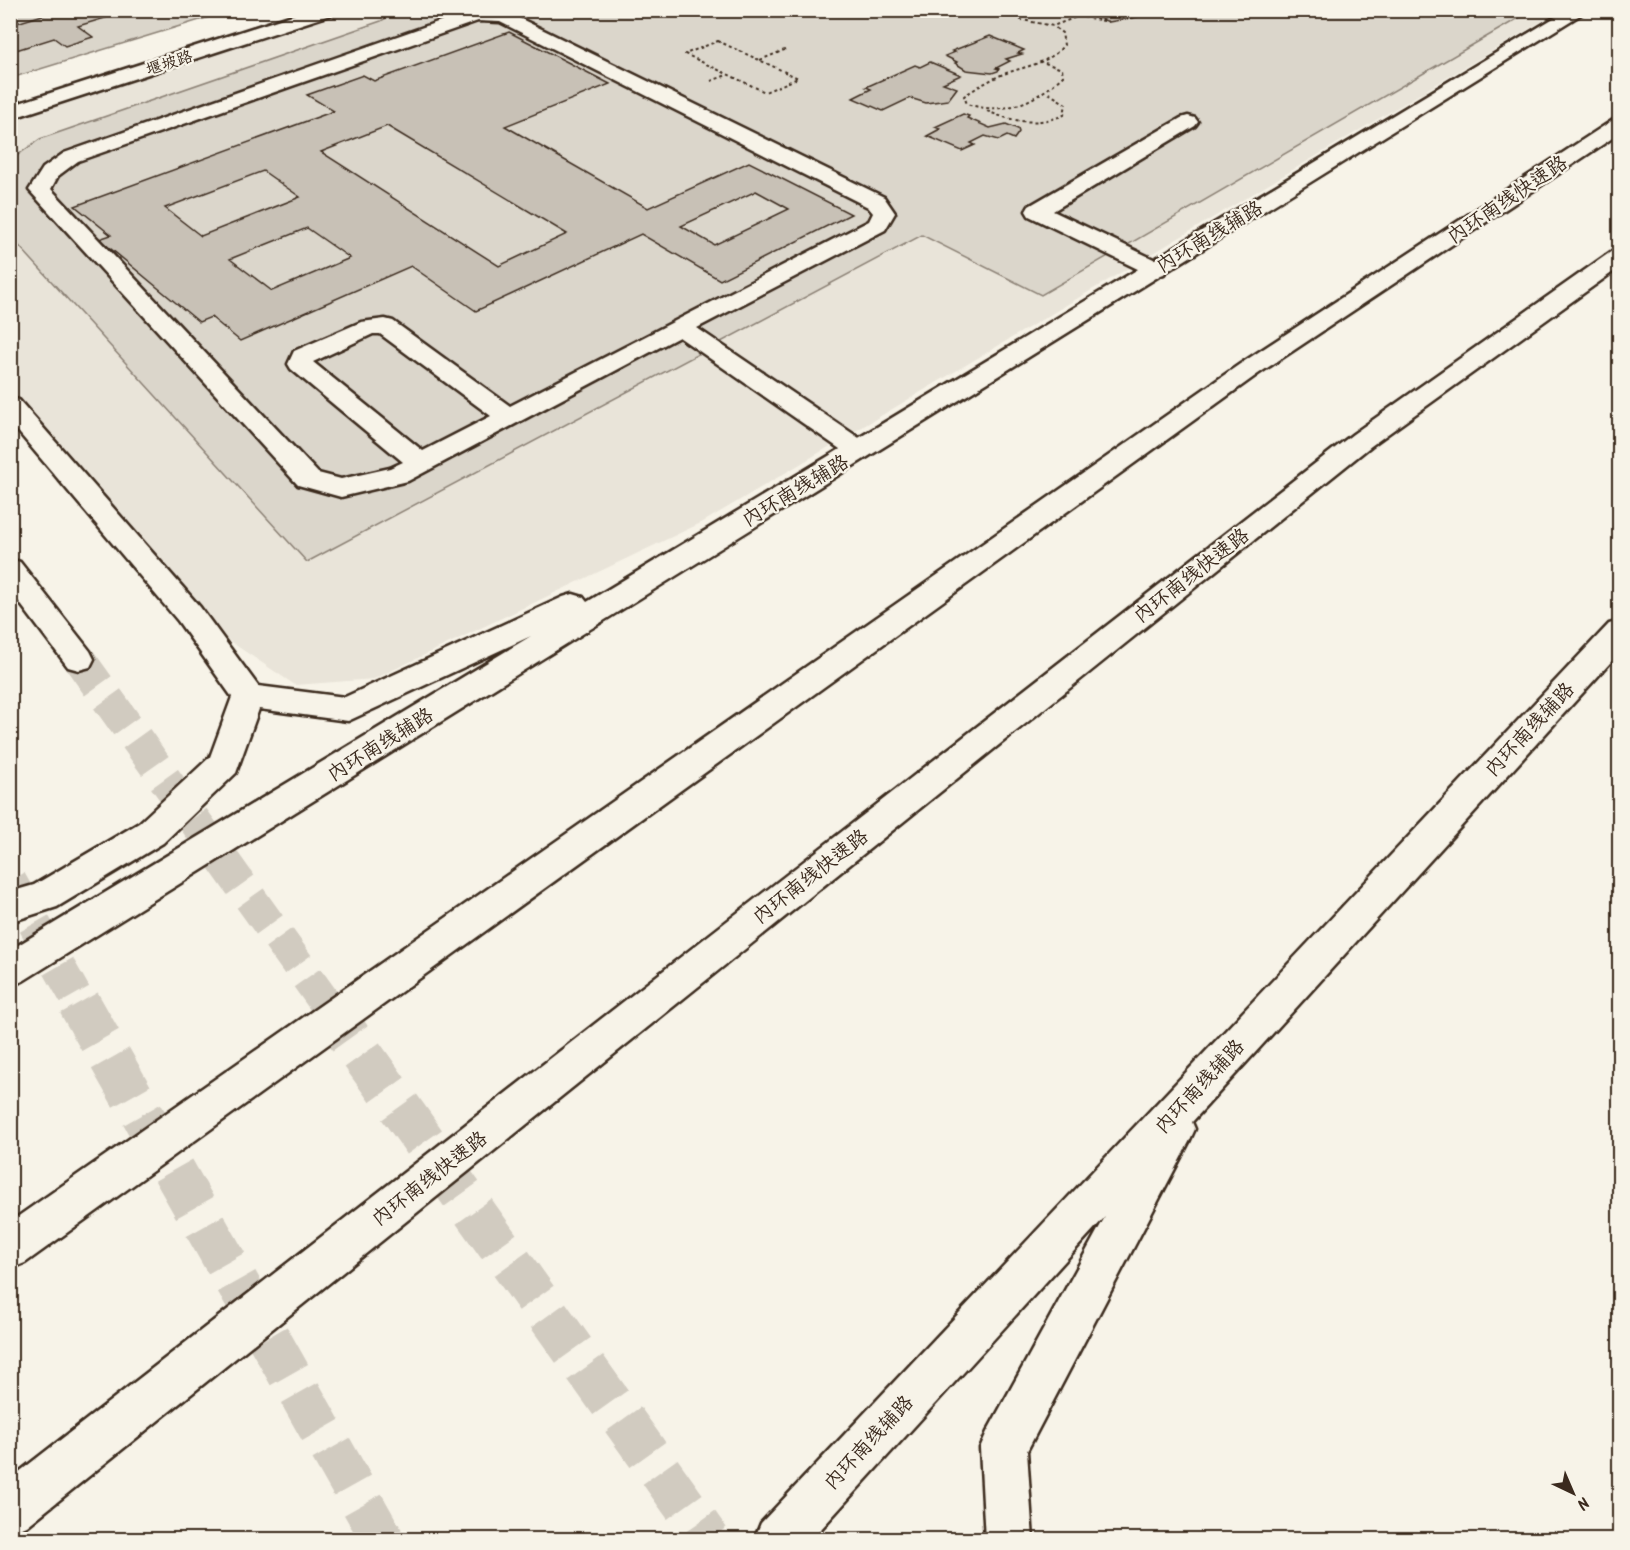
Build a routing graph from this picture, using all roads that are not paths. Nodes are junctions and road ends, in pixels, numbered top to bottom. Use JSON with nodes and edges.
{"nodes":[{"id":1,"x":327,"y":10,"type":"edge"},
{"id":2,"x":1580,"y":10,"type":"edge"},
{"id":3,"x":10,"y":113,"type":"edge"},
{"id":4,"x":1188,"y":122,"type":"dead end"},
{"id":5,"x":1620,"y":124,"type":"edge"},
{"id":6,"x":1620,"y":256,"type":"edge"},
{"id":7,"x":1156,"y":269,"type":"junction"},
{"id":8,"x":680,"y":327,"type":"junction"},
{"id":9,"x":10,"y":405,"type":"edge"},
{"id":10,"x":509,"y":417,"type":"junction"},
{"id":11,"x":859,"y":450,"type":"junction"},
{"id":12,"x":420,"y":463,"type":"junction"},
{"id":13,"x":716,"y":537,"type":"junction"},
{"id":14,"x":10,"y":569,"type":"edge"},
{"id":15,"x":1620,"y":632,"type":"edge"},
{"id":16,"x":79,"y":659,"type":"tunnel mouth"},
{"id":17,"x":248,"y":696,"type":"junction"},
{"id":18,"x":10,"y":907,"type":"edge"},
{"id":19,"x":10,"y":970,"type":"edge"},
{"id":20,"x":1198,"y":1086,"type":"junction"},
{"id":21,"x":10,"y":1248,"type":"edge"},
{"id":22,"x":10,"y":1509,"type":"edge"},
{"id":23,"x":778,"y":1539,"type":"edge"},
{"id":24,"x":1009,"y":1539,"type":"edge"}],
"edges":[{"from":1,"to":3,"type":"main road","name":"堰坡路"},
{"from":2,"to":7,"type":"main road","name":"内环南线辅路"},
{"from":4,"to":7,"type":"main road"},
{"from":5,"to":21,"type":"main road","name":"内环南线快速路"},
{"from":6,"to":22,"type":"main road","name":"内环南线快速路"},
{"from":7,"to":11,"type":"main road","name":"内环南线辅路"},
{"from":8,"to":10,"type":"main road"},
{"from":8,"to":11,"type":"main road"},
{"from":8,"to":12,"type":"main road"},
{"from":9,"to":17,"type":"main road"},
{"from":10,"to":12,"type":"main road"},
{"from":10,"to":12,"type":"main road"},
{"from":11,"to":13,"type":"main road","name":"内环南线辅路"},
{"from":13,"to":17,"type":"main road"},
{"from":13,"to":19,"type":"main road","name":"内环南线辅路"},
{"from":14,"to":16,"type":"main road"},
{"from":15,"to":20,"type":"main road","name":"内环南线辅路"},
{"from":17,"to":18,"type":"main road"},
{"from":20,"to":23,"type":"main road","name":"内环南线辅路"},
{"from":20,"to":24,"type":"main road"}]}
